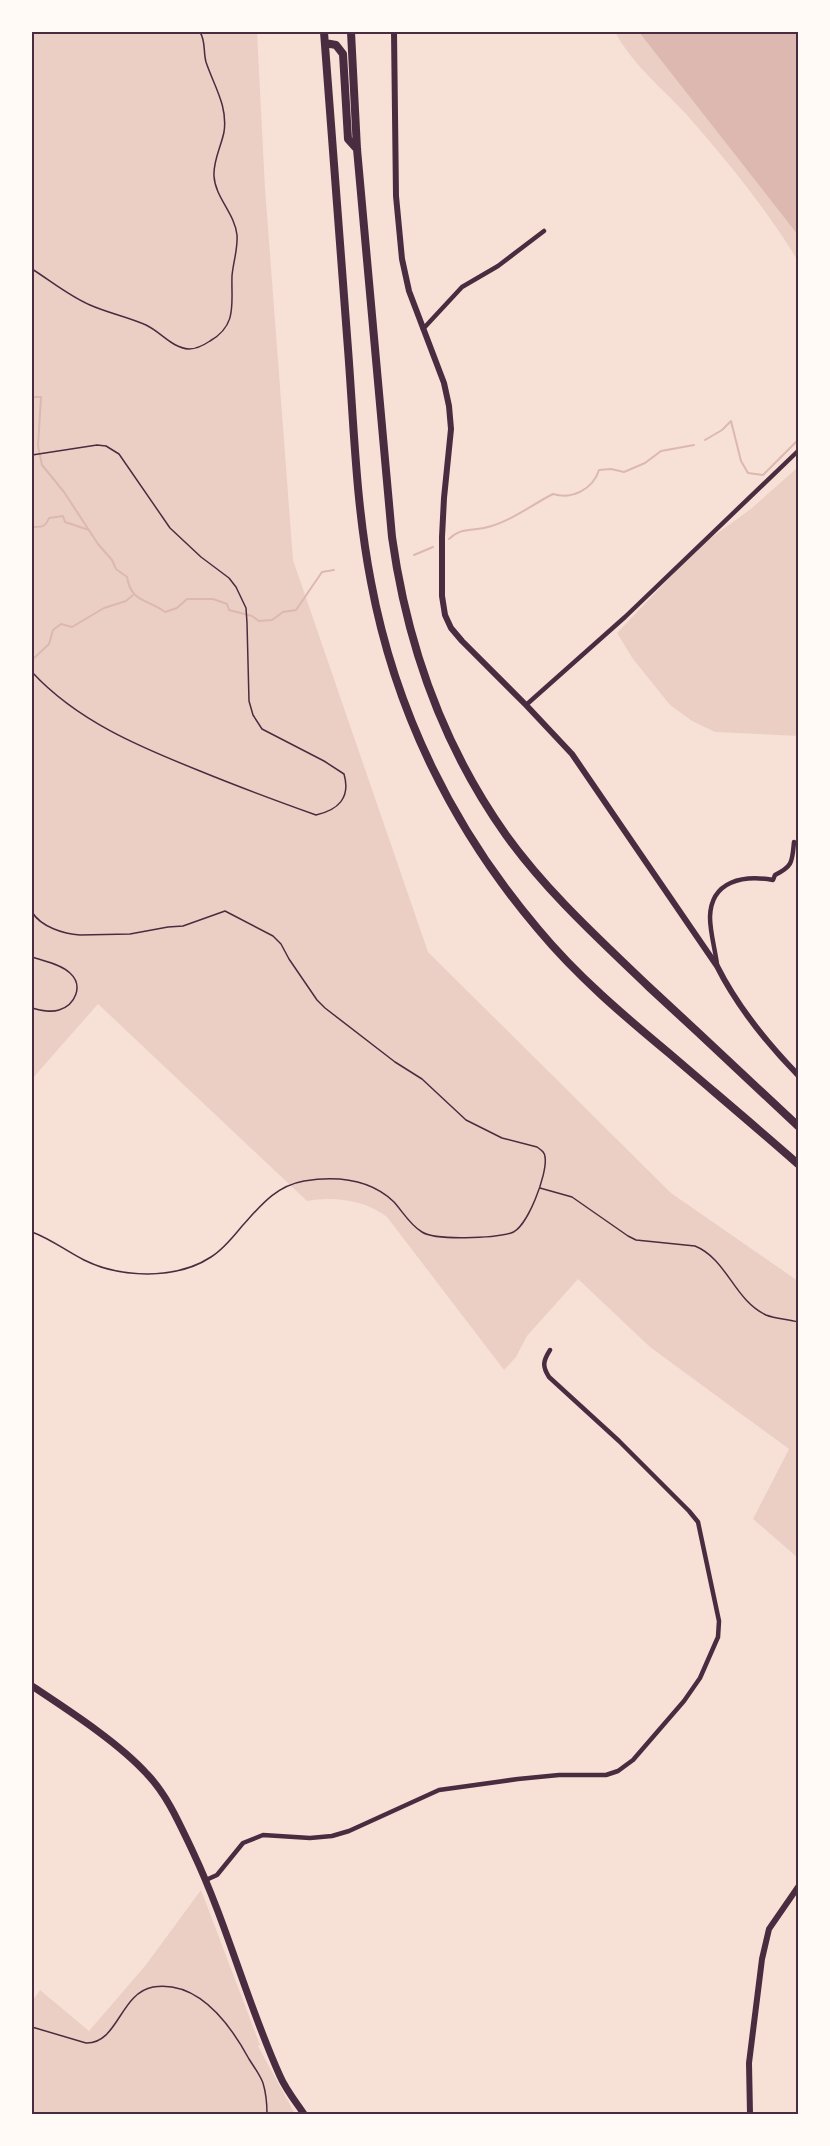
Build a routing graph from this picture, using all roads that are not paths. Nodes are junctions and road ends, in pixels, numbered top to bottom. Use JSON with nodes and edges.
{"nodes":[{"id":1,"x":324,"y":32,"type":"edge"},
{"id":2,"x":351,"y":32,"type":"edge"},
{"id":3,"x":394,"y":32,"type":"edge"},
{"id":4,"x":325,"y":43,"type":"junction"},
{"id":5,"x":357,"y":149,"type":"junction"},
{"id":6,"x":544,"y":231,"type":"dead end"},
{"id":7,"x":423,"y":328,"type":"junction"},
{"id":8,"x":798,"y":451,"type":"edge"},
{"id":9,"x":526,"y":705,"type":"junction"},
{"id":10,"x":794,"y":842,"type":"dead end"},
{"id":11,"x":717,"y":966,"type":"junction"},
{"id":12,"x":798,"y":1075,"type":"edge"},
{"id":13,"x":798,"y":1126,"type":"edge"},
{"id":14,"x":798,"y":1164,"type":"edge"},
{"id":15,"x":550,"y":1350,"type":"dead end"},
{"id":16,"x":32,"y":1686,"type":"edge"},
{"id":17,"x":206,"y":1880,"type":"junction"},
{"id":18,"x":798,"y":1887,"type":"edge"},
{"id":19,"x":304,"y":2115,"type":"edge"},
{"id":20,"x":750,"y":2115,"type":"edge"}],
"edges":[{"from":1,"to":4,"type":"main road"},
{"from":2,"to":5,"type":"main road"},
{"from":3,"to":7,"type":"street"},
{"from":4,"to":5,"type":"main road"},
{"from":4,"to":14,"type":"main road"},
{"from":5,"to":13,"type":"main road"},
{"from":6,"to":7,"type":"street"},
{"from":7,"to":9,"type":"street"},
{"from":8,"to":9,"type":"street"},
{"from":9,"to":11,"type":"street"},
{"from":10,"to":11,"type":"street"},
{"from":11,"to":12,"type":"street"},
{"from":15,"to":17,"type":"street"},
{"from":16,"to":17,"type":"main road"},
{"from":17,"to":19,"type":"main road"},
{"from":18,"to":20,"type":"street"}]}
